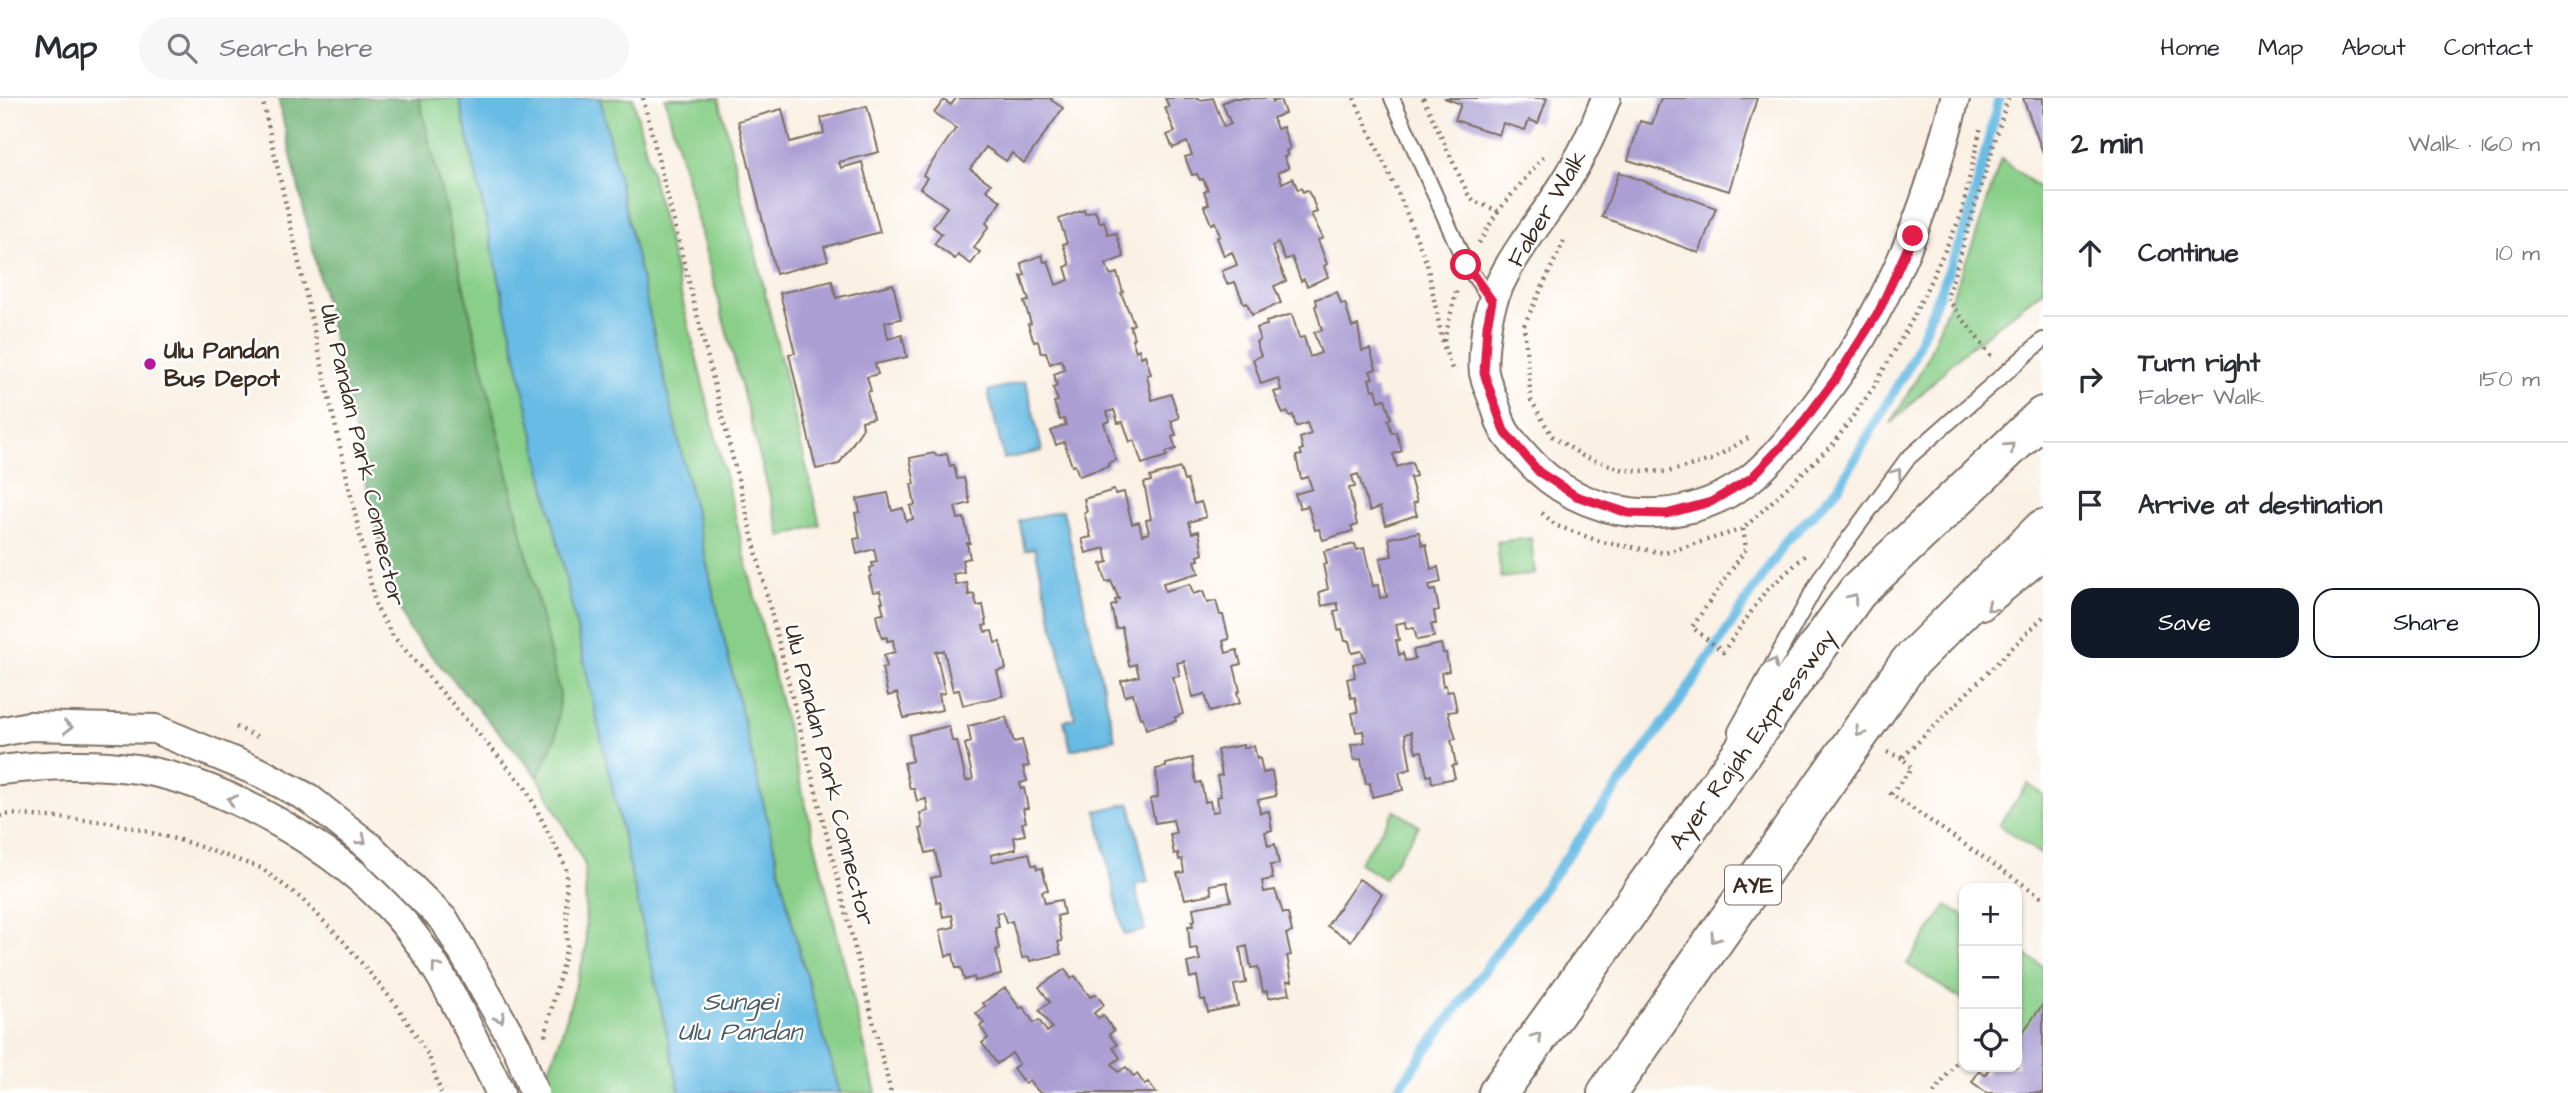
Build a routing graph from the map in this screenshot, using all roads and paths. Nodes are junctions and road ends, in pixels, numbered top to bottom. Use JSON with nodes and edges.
{"nodes":[{"id":1,"x":262,"y":98,"type":"edge"},
{"id":2,"x":643,"y":98,"type":"edge"},
{"id":3,"x":1392,"y":98,"type":"edge"},
{"id":4,"x":1423,"y":98,"type":"edge"},
{"id":5,"x":1606,"y":98,"type":"edge"},
{"id":6,"x":1955,"y":98,"type":"edge"},
{"id":7,"x":2008,"y":98,"type":"edge"},
{"id":8,"x":1550,"y":149,"type":"dead end"},
{"id":9,"x":1566,"y":237,"type":"dead end"},
{"id":10,"x":1492,"y":301,"type":"junction"},
{"id":11,"x":2043,"y":340,"type":"edge"},
{"id":12,"x":1992,"y":358,"type":"dead end"},
{"id":13,"x":2043,"y":416,"type":"edge"},
{"id":14,"x":1756,"y":433,"type":"dead end"},
{"id":15,"x":1743,"y":529,"type":"dead end"},
{"id":16,"x":2043,"y":529,"type":"edge"},
{"id":17,"x":2043,"y":564,"type":"edge"},
{"id":18,"x":2043,"y":617,"type":"edge"},
{"id":19,"x":1972,"y":624,"type":"dead end"},
{"id":20,"x":1951,"y":641,"type":"dead end"},
{"id":21,"x":1723,"y":652,"type":"dead end"},
{"id":22,"x":1899,"y":676,"type":"junction"},
{"id":23,"x":0,"y":732,"type":"edge"},
{"id":24,"x":0,"y":770,"type":"edge"},
{"id":25,"x":0,"y":816,"type":"edge"},
{"id":26,"x":1670,"y":852,"type":"junction"},
{"id":27,"x":2043,"y":898,"type":"edge"},
{"id":28,"x":542,"y":1043,"type":"dead end"},
{"id":29,"x":1959,"y":1059,"type":"edge"},
{"id":30,"x":441,"y":1093,"type":"edge"},
{"id":31,"x":500,"y":1093,"type":"edge"},
{"id":32,"x":534,"y":1093,"type":"edge"},
{"id":33,"x":891,"y":1093,"type":"edge"},
{"id":34,"x":1497,"y":1093,"type":"edge"},
{"id":35,"x":1607,"y":1093,"type":"edge"},
{"id":36,"x":1934,"y":1093,"type":"edge"}],
"edges":[{"from":1,"to":28,"type":"path","name":"Ulu Pandan Park Connector"},
{"from":2,"to":33,"type":"path","name":"Ulu Pandan Park Connector"},
{"from":3,"to":10,"type":"lane"},
{"from":4,"to":8,"type":"path"},
{"from":5,"to":10,"type":"street","name":"Faber Walk"},
{"from":6,"to":10,"type":"street","name":"Faber Walk"},
{"from":7,"to":12,"type":"path"},
{"from":9,"to":14,"type":"path"},
{"from":26,"to":11,"type":"lane","one_way":true},
{"from":26,"to":13,"type":"highway","name":"Ayer Rajah Expressway","one_way":true},
{"from":15,"to":21,"type":"path"},
{"from":16,"to":22,"type":"highway","number":"AYE"},
{"from":17,"to":19,"type":"lane","one_way":true},
{"from":18,"to":27,"type":"path"},
{"from":20,"to":22,"type":"lane"},
{"from":22,"to":35,"type":"highway","number":"AYE","one_way":true},
{"from":23,"to":32,"type":"street","one_way":true,"bridge":true},
{"from":31,"to":24,"type":"street","one_way":true},
{"from":25,"to":30,"type":"path"},
{"from":34,"to":26,"type":"highway","name":"Ayer Rajah Expressway","one_way":true},
{"from":29,"to":36,"type":"path"}]}
